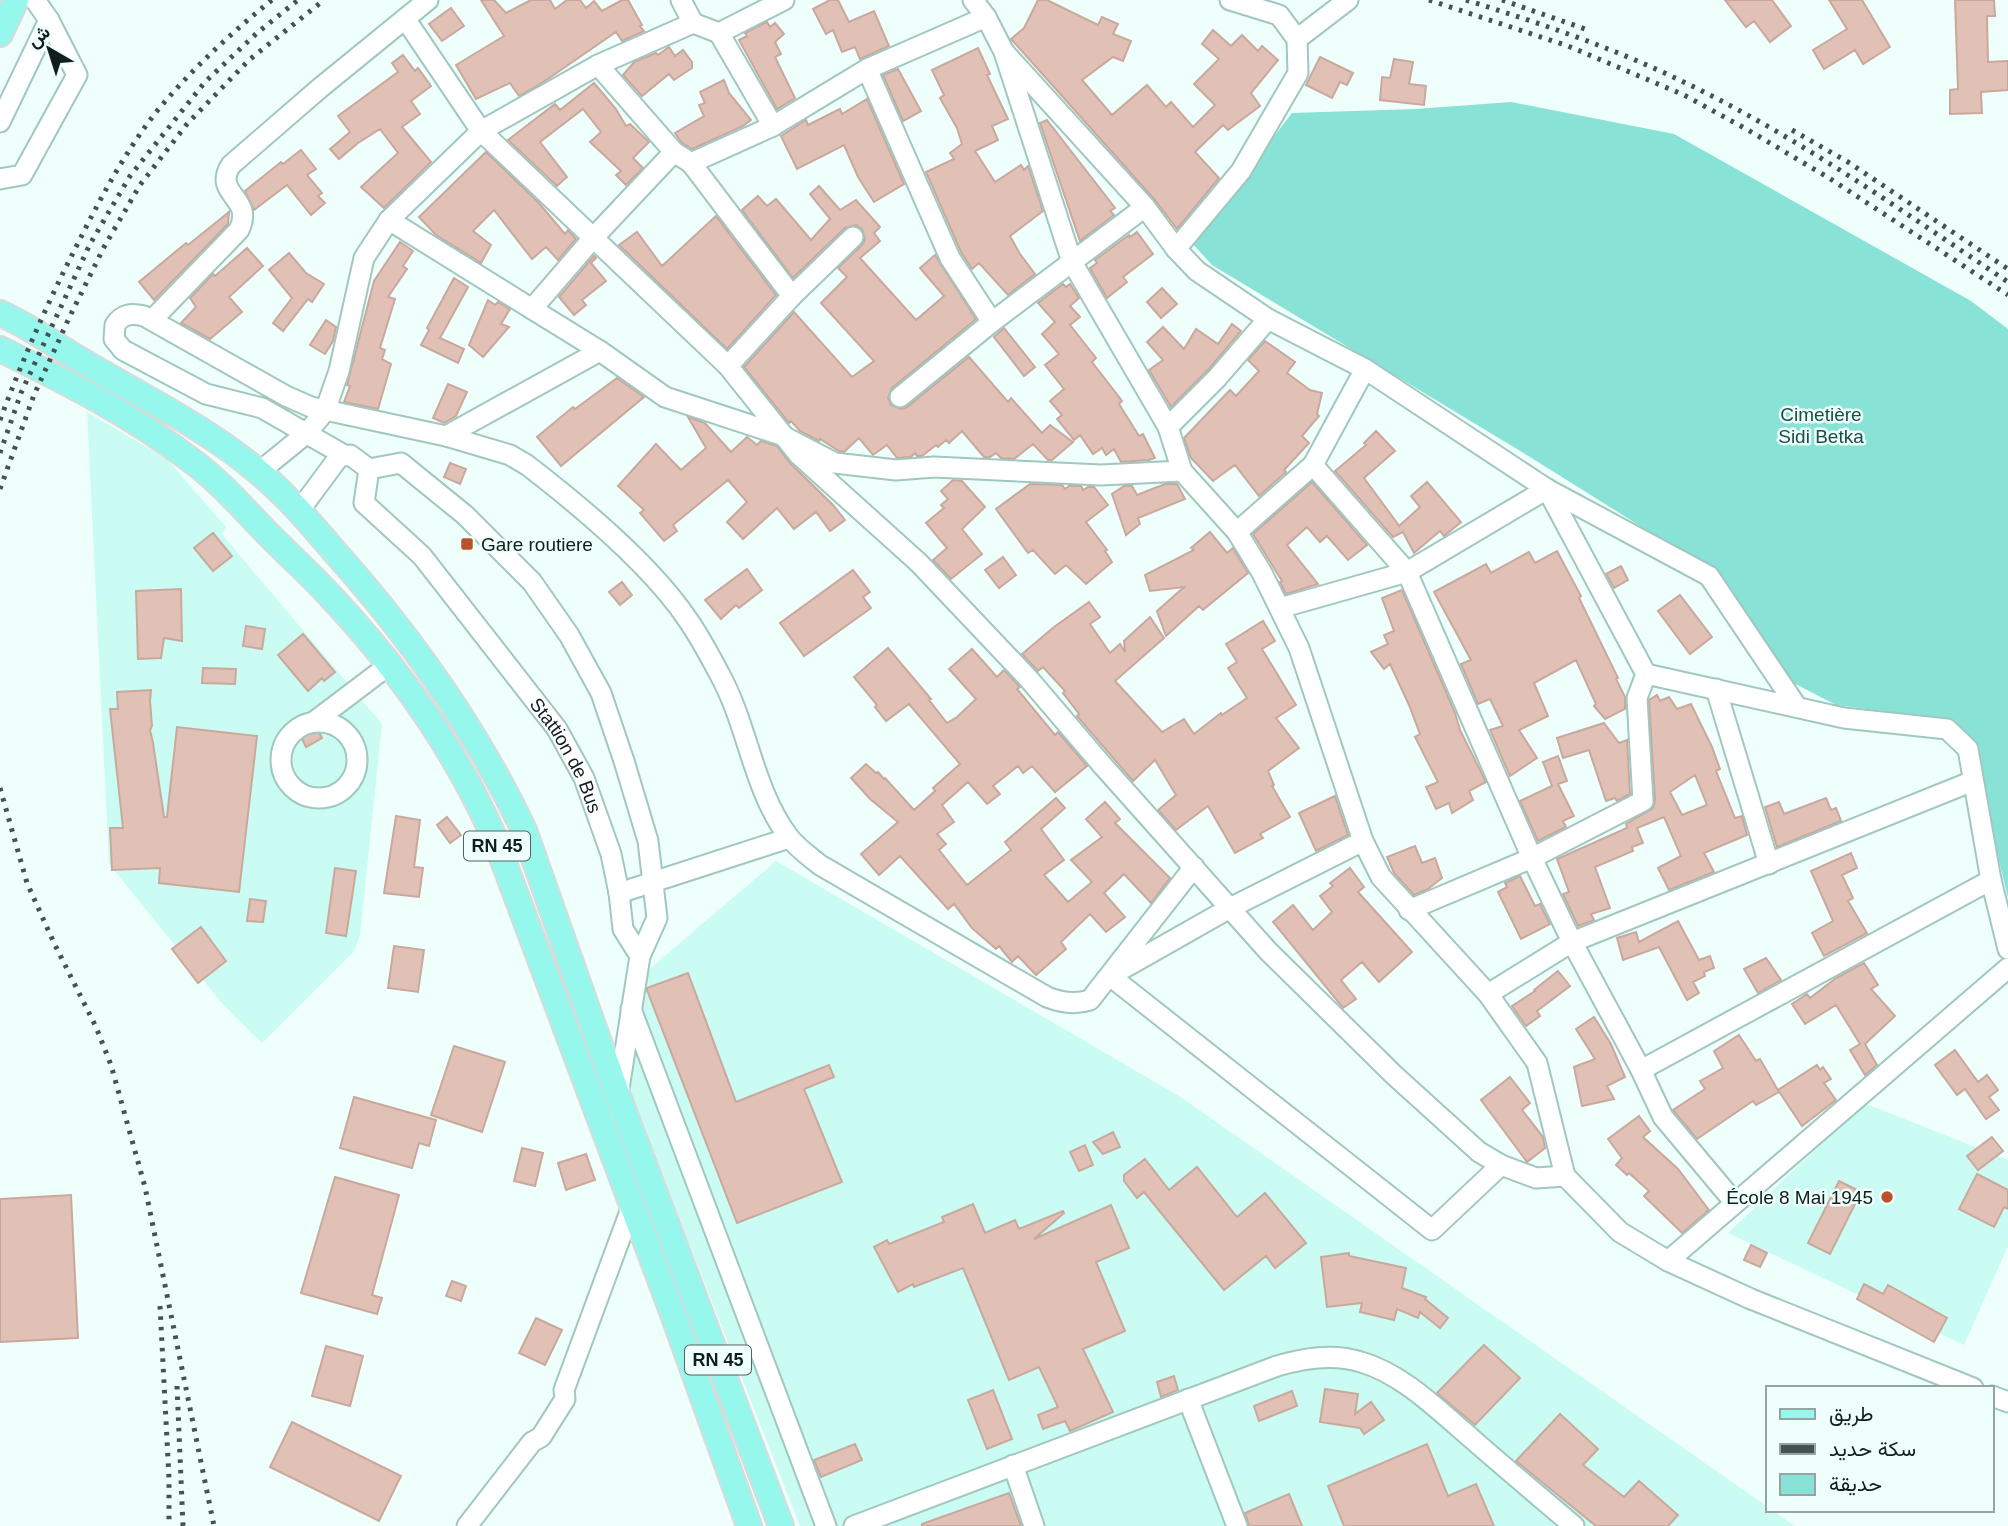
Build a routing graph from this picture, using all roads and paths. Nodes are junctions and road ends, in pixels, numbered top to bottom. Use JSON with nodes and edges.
{"nodes":[{"id":1,"x":16,"y":0,"type":"edge"},
{"id":2,"x":35,"y":0,"type":"edge"},
{"id":3,"x":428,"y":0,"type":"edge"},
{"id":4,"x":681,"y":0,"type":"edge"},
{"id":5,"x":784,"y":0,"type":"edge"},
{"id":6,"x":973,"y":0,"type":"edge"},
{"id":7,"x":1230,"y":0,"type":"edge"},
{"id":8,"x":1347,"y":1,"type":"edge"},
{"id":9,"x":986,"y":17,"type":"junction"},
{"id":10,"x":49,"y":20,"type":"junction"},
{"id":11,"x":406,"y":20,"type":"junction"},
{"id":12,"x":693,"y":23,"type":"junction"},
{"id":13,"x":719,"y":33,"type":"junction"},
{"id":14,"x":0,"y":34,"type":"edge"},
{"id":15,"x":1297,"y":39,"type":"junction"},
{"id":16,"x":1004,"y":52,"type":"junction"},
{"id":17,"x":598,"y":65,"type":"junction"},
{"id":18,"x":867,"y":69,"type":"junction"},
{"id":19,"x":0,"y":122,"type":"edge"},
{"id":20,"x":773,"y":126,"type":"junction"},
{"id":21,"x":481,"y":131,"type":"junction"},
{"id":22,"x":674,"y":152,"type":"junction"},
{"id":23,"x":691,"y":163,"type":"junction"},
{"id":24,"x":0,"y":179,"type":"edge"},
{"id":25,"x":1144,"y":207,"type":"junction"},
{"id":26,"x":389,"y":220,"type":"junction"},
{"id":27,"x":594,"y":237,"type":"junction"},
{"id":28,"x":853,"y":237,"type":"dead end"},
{"id":29,"x":1176,"y":249,"type":"junction"},
{"id":30,"x":1072,"y":262,"type":"junction"},
{"id":31,"x":792,"y":296,"type":"junction"},
{"id":32,"x":532,"y":309,"type":"junction"},
{"id":33,"x":0,"y":313,"type":"edge"},
{"id":34,"x":1268,"y":319,"type":"junction"},
{"id":35,"x":152,"y":320,"type":"junction"},
{"id":36,"x":992,"y":322,"type":"junction"},
{"id":37,"x":0,"y":349,"type":"edge"},
{"id":38,"x":600,"y":351,"type":"junction"},
{"id":39,"x":728,"y":366,"type":"junction"},
{"id":40,"x":1365,"y":369,"type":"junction"},
{"id":41,"x":900,"y":397,"type":"dead end"},
{"id":42,"x":325,"y":411,"type":"junction"},
{"id":43,"x":1168,"y":427,"type":"junction"},
{"id":44,"x":307,"y":432,"type":"junction"},
{"id":45,"x":781,"y":435,"type":"junction"},
{"id":46,"x":446,"y":436,"type":"junction"},
{"id":47,"x":344,"y":455,"type":"junction"},
{"id":48,"x":1313,"y":466,"type":"junction"},
{"id":49,"x":254,"y":469,"type":"junction"},
{"id":50,"x":369,"y":469,"type":"junction"},
{"id":51,"x":1182,"y":471,"type":"junction"},
{"id":52,"x":1546,"y":489,"type":"junction"},
{"id":53,"x":226,"y":491,"type":"junction"},
{"id":54,"x":299,"y":511,"type":"junction"},
{"id":55,"x":1237,"y":532,"type":"junction"},
{"id":56,"x":272,"y":538,"type":"junction"},
{"id":57,"x":1407,"y":572,"type":"junction"},
{"id":58,"x":1280,"y":608,"type":"junction"},
{"id":59,"x":389,"y":665,"type":"junction"},
{"id":60,"x":1646,"y":674,"type":"junction"},
{"id":61,"x":1716,"y":688,"type":"junction"},
{"id":62,"x":1797,"y":707,"type":"junction"},
{"id":63,"x":315,"y":721,"type":"junction"},
{"id":64,"x":1973,"y":780,"type":"junction"},
{"id":65,"x":789,"y":838,"type":"junction"},
{"id":66,"x":1363,"y":841,"type":"junction"},
{"id":67,"x":1532,"y":858,"type":"junction"},
{"id":68,"x":1769,"y":864,"type":"junction"},
{"id":69,"x":1194,"y":867,"type":"junction"},
{"id":70,"x":1991,"y":880,"type":"junction"},
{"id":71,"x":653,"y":882,"type":"junction"},
{"id":72,"x":619,"y":893,"type":"junction"},
{"id":73,"x":1230,"y":908,"type":"junction"},
{"id":74,"x":1409,"y":910,"type":"junction"},
{"id":75,"x":1572,"y":942,"type":"junction"},
{"id":76,"x":2008,"y":949,"type":"edge"},
{"id":77,"x":640,"y":956,"type":"junction"},
{"id":78,"x":2008,"y":968,"type":"edge"},
{"id":79,"x":1110,"y":976,"type":"junction"},
{"id":80,"x":1489,"y":994,"type":"junction"},
{"id":81,"x":631,"y":1008,"type":"junction"},
{"id":82,"x":1641,"y":1070,"type":"junction"},
{"id":83,"x":618,"y":1096,"type":"junction"},
{"id":84,"x":1501,"y":1165,"type":"junction"},
{"id":85,"x":1564,"y":1177,"type":"junction"},
{"id":86,"x":655,"y":1195,"type":"junction"},
{"id":87,"x":1735,"y":1203,"type":"junction"},
{"id":88,"x":632,"y":1206,"type":"junction"},
{"id":89,"x":1668,"y":1261,"type":"junction"},
{"id":90,"x":1968,"y":1386,"type":"edge"},
{"id":91,"x":1188,"y":1399,"type":"junction"},
{"id":92,"x":1013,"y":1465,"type":"junction"},
{"id":93,"x":467,"y":1526,"type":"edge"},
{"id":94,"x":749,"y":1526,"type":"edge"},
{"id":95,"x":781,"y":1526,"type":"edge"},
{"id":96,"x":826,"y":1526,"type":"edge"},
{"id":97,"x":854,"y":1526,"type":"edge"},
{"id":98,"x":1034,"y":1526,"type":"edge"},
{"id":99,"x":1237,"y":1526,"type":"edge"},
{"id":100,"x":1574,"y":1526,"type":"edge"}],
"edges":[{"from":1,"to":14,"type":"main road"},
{"from":2,"to":10,"type":"street"},
{"from":3,"to":11,"type":"street"},
{"from":4,"to":12,"type":"street"},
{"from":5,"to":13,"type":"street"},
{"from":6,"to":9,"type":"street"},
{"from":7,"to":15,"type":"street"},
{"from":8,"to":15,"type":"street"},
{"from":9,"to":16,"type":"street"},
{"from":9,"to":18,"type":"street"},
{"from":10,"to":19,"type":"street"},
{"from":10,"to":24,"type":"street"},
{"from":11,"to":21,"type":"street"},
{"from":11,"to":35,"type":"street"},
{"from":12,"to":13,"type":"street"},
{"from":12,"to":17,"type":"street"},
{"from":13,"to":20,"type":"street"},
{"from":15,"to":29,"type":"street"},
{"from":16,"to":25,"type":"street"},
{"from":16,"to":30,"type":"street"},
{"from":17,"to":21,"type":"street"},
{"from":17,"to":22,"type":"street"},
{"from":18,"to":20,"type":"street"},
{"from":18,"to":36,"type":"street"},
{"from":20,"to":23,"type":"street"},
{"from":21,"to":26,"type":"street"},
{"from":21,"to":27,"type":"street"},
{"from":22,"to":23,"type":"street"},
{"from":22,"to":27,"type":"street"},
{"from":23,"to":31,"type":"street"},
{"from":25,"to":29,"type":"street"},
{"from":25,"to":30,"type":"street"},
{"from":26,"to":32,"type":"street"},
{"from":26,"to":42,"type":"street"},
{"from":27,"to":32,"type":"street"},
{"from":27,"to":39,"type":"street"},
{"from":28,"to":31,"type":"street"},
{"from":29,"to":34,"type":"street"},
{"from":30,"to":36,"type":"street"},
{"from":30,"to":43,"type":"street"},
{"from":31,"to":39,"type":"street"},
{"from":32,"to":38,"type":"street"},
{"from":33,"to":49,"type":"main road","number":"RN 45"},
{"from":34,"to":40,"type":"street"},
{"from":34,"to":43,"type":"street"},
{"from":35,"to":42,"type":"street"},
{"from":35,"to":44,"type":"street"},
{"from":36,"to":41,"type":"street"},
{"from":37,"to":53,"type":"main road","number":"RN 45"},
{"from":38,"to":45,"type":"street"},
{"from":38,"to":46,"type":"street"},
{"from":39,"to":45,"type":"street"},
{"from":40,"to":48,"type":"street"},
{"from":40,"to":52,"type":"street"},
{"from":42,"to":44,"type":"street"},
{"from":42,"to":46,"type":"street"},
{"from":43,"to":51,"type":"street"},
{"from":44,"to":47,"type":"street"},
{"from":44,"to":49,"type":"street"},
{"from":45,"to":51,"type":"street"},
{"from":45,"to":69,"type":"street"},
{"from":46,"to":65,"type":"street"},
{"from":47,"to":50,"type":"street"},
{"from":47,"to":54,"type":"street"},
{"from":48,"to":55,"type":"street"},
{"from":48,"to":57,"type":"street"},
{"from":49,"to":53,"type":"main road"},
{"from":49,"to":54,"type":"main road","number":"RN 45"},
{"from":50,"to":71,"type":"street"},
{"from":50,"to":72,"type":"street","name":"Stattion de Bus"},
{"from":51,"to":55,"type":"street"},
{"from":52,"to":57,"type":"street"},
{"from":52,"to":60,"type":"street"},
{"from":52,"to":62,"type":"street"},
{"from":53,"to":56,"type":"main road","number":"RN 45"},
{"from":54,"to":56,"type":"main road"},
{"from":54,"to":83,"type":"main road","number":"RN 45"},
{"from":55,"to":58,"type":"street"},
{"from":56,"to":59,"type":"main road","number":"RN 45"},
{"from":57,"to":58,"type":"street"},
{"from":57,"to":67,"type":"street"},
{"from":58,"to":66,"type":"street"},
{"from":59,"to":63,"type":"street"},
{"from":59,"to":88,"type":"main road","number":"RN 45"},
{"from":60,"to":61,"type":"street"},
{"from":60,"to":67,"type":"street"},
{"from":61,"to":62,"type":"street"},
{"from":61,"to":68,"type":"street"},
{"from":62,"to":64,"type":"street"},
{"from":63,"to":63,"type":"street"},
{"from":64,"to":68,"type":"street"},
{"from":64,"to":70,"type":"street"},
{"from":65,"to":71,"type":"street"},
{"from":65,"to":79,"type":"street"},
{"from":66,"to":73,"type":"street"},
{"from":66,"to":74,"type":"street"},
{"from":67,"to":74,"type":"street"},
{"from":67,"to":75,"type":"street"},
{"from":68,"to":75,"type":"street"},
{"from":69,"to":73,"type":"street"},
{"from":69,"to":79,"type":"street"},
{"from":70,"to":76,"type":"street"},
{"from":70,"to":82,"type":"street"},
{"from":71,"to":72,"type":"street"},
{"from":71,"to":77,"type":"street"},
{"from":72,"to":77,"type":"street","name":"Stattion de Bus"},
{"from":73,"to":79,"type":"street"},
{"from":73,"to":84,"type":"street"},
{"from":74,"to":80,"type":"street"},
{"from":75,"to":80,"type":"street"},
{"from":75,"to":82,"type":"street"},
{"from":77,"to":81,"type":"street"},
{"from":78,"to":87,"type":"street"},
{"from":79,"to":84,"type":"street"},
{"from":80,"to":85,"type":"street"},
{"from":81,"to":83,"type":"street"},
{"from":81,"to":96,"type":"street"},
{"from":82,"to":87,"type":"street"},
{"from":83,"to":86,"type":"main road","number":"RN 45"},
{"from":84,"to":85,"type":"street"},
{"from":85,"to":89,"type":"street"},
{"from":86,"to":88,"type":"main road"},
{"from":86,"to":95,"type":"main road","number":"RN 45"},
{"from":87,"to":89,"type":"street"},
{"from":88,"to":93,"type":"street"},
{"from":88,"to":94,"type":"main road","number":"RN 45"},
{"from":89,"to":90,"type":"street"},
{"from":91,"to":92,"type":"street"},
{"from":91,"to":99,"type":"street"},
{"from":91,"to":100,"type":"street"},
{"from":92,"to":97,"type":"street"},
{"from":92,"to":98,"type":"street"}]}
